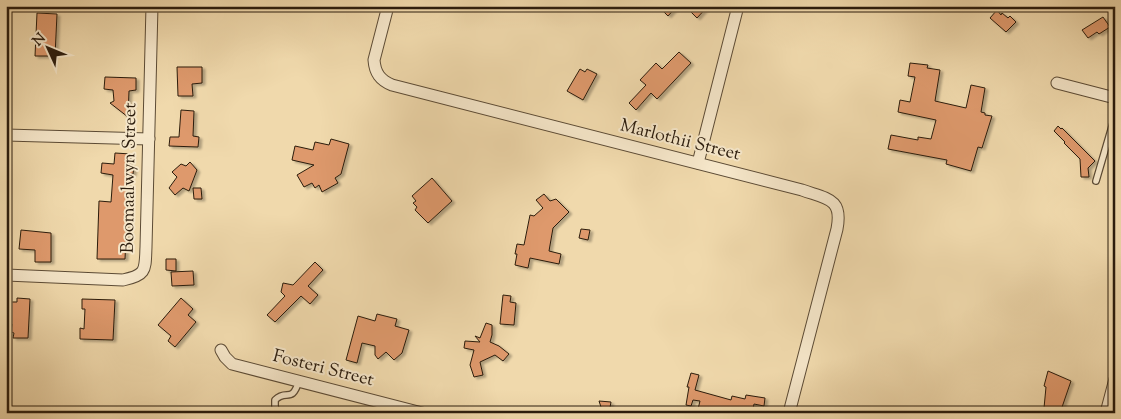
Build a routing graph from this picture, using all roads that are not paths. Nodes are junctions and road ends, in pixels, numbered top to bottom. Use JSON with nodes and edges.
{"nodes":[{"id":1,"x":152,"y":6,"type":"edge"},
{"id":2,"x":388,"y":6,"type":"edge"},
{"id":3,"x":738,"y":6,"type":"edge"},
{"id":4,"x":1057,"y":83,"type":"dead end"},
{"id":5,"x":1115,"y":98,"type":"edge"},
{"id":6,"x":1115,"y":116,"type":"edge"},
{"id":7,"x":6,"y":135,"type":"edge"},
{"id":8,"x":149,"y":139,"type":"junction"},
{"id":9,"x":698,"y":163,"type":"junction"},
{"id":10,"x":1096,"y":181,"type":"dead end"},
{"id":11,"x":6,"y":275,"type":"edge"},
{"id":12,"x":221,"y":350,"type":"dead end"},
{"id":13,"x":1115,"y":379,"type":"edge"},
{"id":14,"x":298,"y":381,"type":"junction"},
{"id":15,"x":277,"y":413,"type":"edge"},
{"id":16,"x":422,"y":413,"type":"edge"},
{"id":17,"x":789,"y":413,"type":"edge"},
{"id":18,"x":1106,"y":413,"type":"edge"}],
"edges":[{"from":1,"to":8,"type":"street","name":"Boomaalwyn Street"},
{"from":2,"to":9,"type":"street","name":"Marlothii Street"},
{"from":3,"to":9,"type":"street"},
{"from":4,"to":5,"type":"street"},
{"from":6,"to":10,"type":"lane"},
{"from":7,"to":8,"type":"street"},
{"from":8,"to":11,"type":"street","name":"Boomaalwyn Street"},
{"from":9,"to":17,"type":"street","name":"Marlothii Street"},
{"from":12,"to":14,"type":"street","name":"Fosteri Street"},
{"from":13,"to":18,"type":"street"},
{"from":14,"to":15,"type":"lane"},
{"from":14,"to":16,"type":"street","name":"Fosteri Street"}]}
